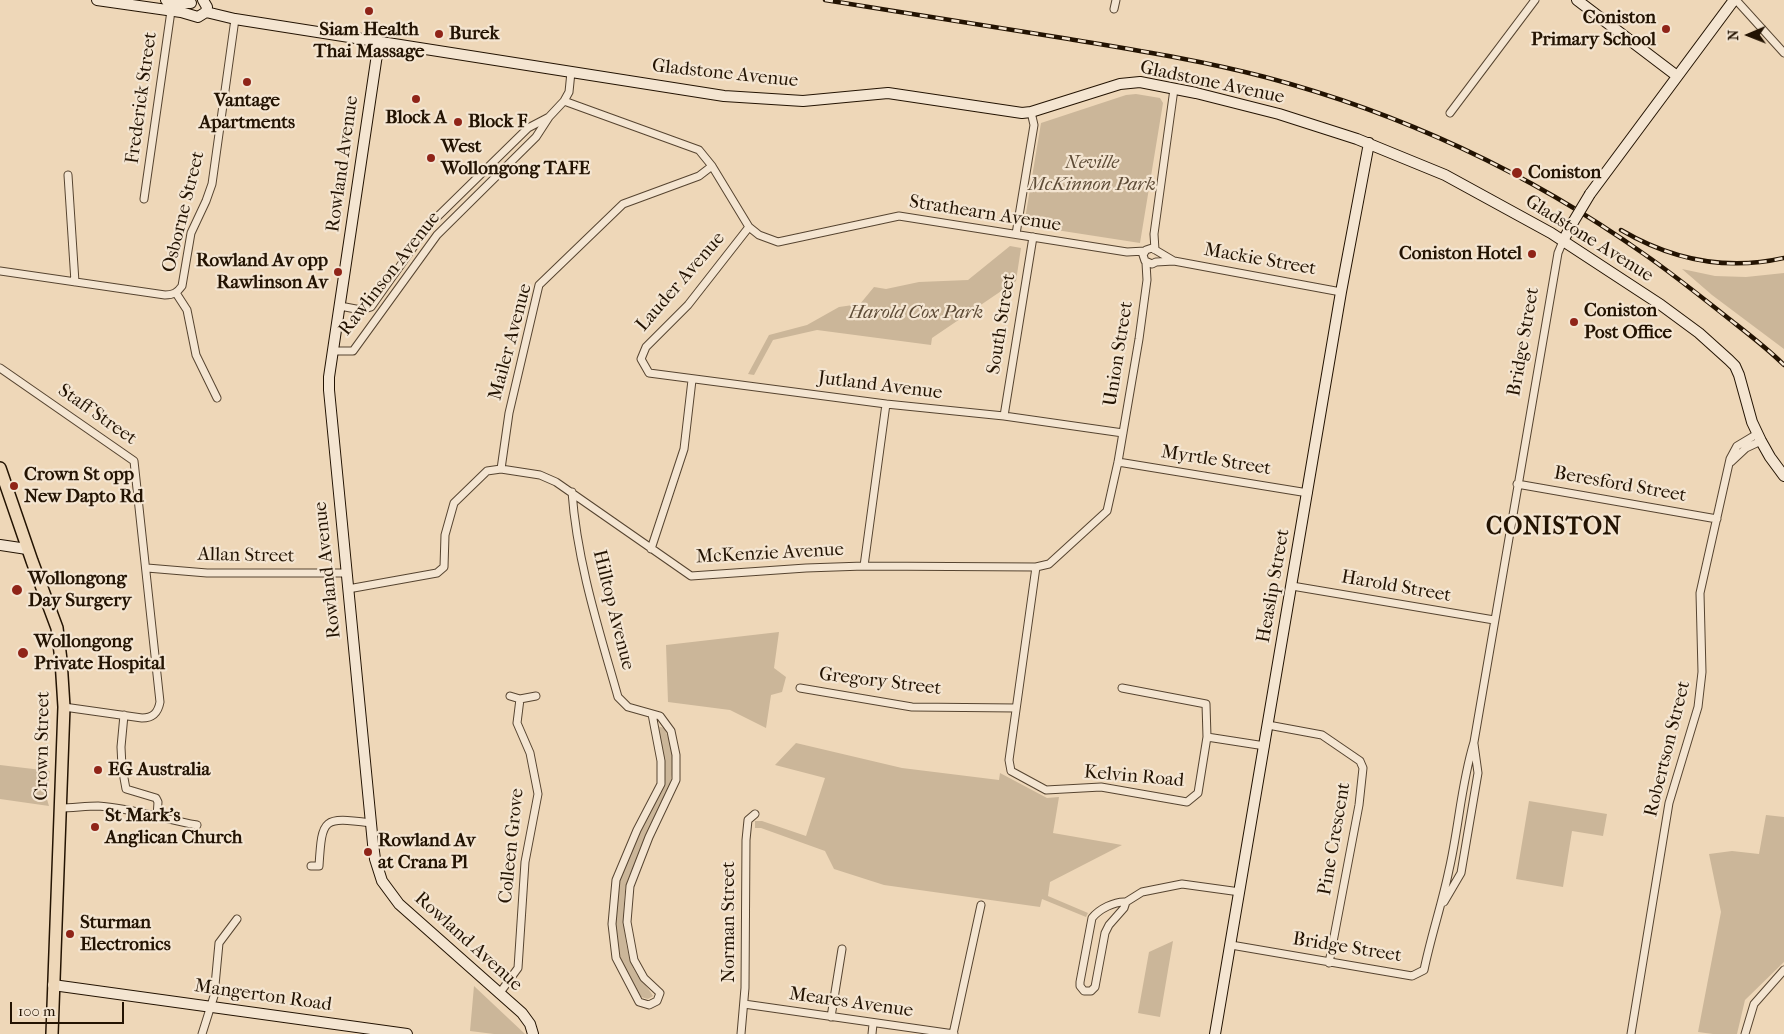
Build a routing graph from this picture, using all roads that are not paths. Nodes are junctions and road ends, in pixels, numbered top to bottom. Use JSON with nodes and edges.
{"nodes":[{"id":1,"x":97,"y":0,"type":"edge"},
{"id":2,"x":203,"y":0,"type":"edge"},
{"id":3,"x":1116,"y":0,"type":"edge"},
{"id":4,"x":1535,"y":0,"type":"edge"},
{"id":5,"x":1577,"y":0,"type":"edge"},
{"id":6,"x":1735,"y":0,"type":"edge"},
{"id":7,"x":193,"y":1,"type":"edge"},
{"id":8,"x":171,"y":4,"type":"edge"},
{"id":9,"x":1114,"y":9,"type":"dead end"},
{"id":10,"x":206,"y":12,"type":"junction"},
{"id":11,"x":194,"y":15,"type":"junction"},
{"id":12,"x":235,"y":19,"type":"junction"},
{"id":13,"x":379,"y":41,"type":"junction"},
{"id":14,"x":1784,"y":53,"type":"edge"},
{"id":15,"x":571,"y":72,"type":"junction"},
{"id":16,"x":1677,"y":76,"type":"junction"},
{"id":17,"x":1174,"y":89,"type":"junction"},
{"id":18,"x":564,"y":101,"type":"junction"},
{"id":19,"x":1031,"y":112,"type":"junction"},
{"id":20,"x":1450,"y":113,"type":"dead end"},
{"id":21,"x":549,"y":117,"type":"junction"},
{"id":22,"x":1369,"y":144,"type":"junction"},
{"id":23,"x":712,"y":166,"type":"junction"},
{"id":24,"x":68,"y":174,"type":"dead end"},
{"id":25,"x":144,"y":199,"type":"dead end"},
{"id":26,"x":749,"y":227,"type":"junction"},
{"id":27,"x":1016,"y":234,"type":"junction"},
{"id":28,"x":1154,"y":234,"type":"junction"},
{"id":29,"x":1033,"y":237,"type":"junction"},
{"id":30,"x":1563,"y":241,"type":"junction"},
{"id":31,"x":1146,"y":250,"type":"junction"},
{"id":32,"x":1157,"y":251,"type":"junction"},
{"id":33,"x":1127,"y":252,"type":"junction"},
{"id":34,"x":1145,"y":261,"type":"junction"},
{"id":35,"x":1174,"y":261,"type":"junction"},
{"id":36,"x":1155,"y":263,"type":"junction"},
{"id":37,"x":0,"y":271,"type":"edge"},
{"id":38,"x":1147,"y":280,"type":"junction"},
{"id":39,"x":75,"y":282,"type":"junction"},
{"id":40,"x":176,"y":292,"type":"junction"},
{"id":41,"x":1341,"y":292,"type":"junction"},
{"id":42,"x":340,"y":306,"type":"junction"},
{"id":43,"x":333,"y":351,"type":"junction"},
{"id":44,"x":641,"y":359,"type":"joint"},
{"id":45,"x":0,"y":368,"type":"edge"},
{"id":46,"x":692,"y":380,"type":"junction"},
{"id":47,"x":217,"y":398,"type":"dead end"},
{"id":48,"x":886,"y":404,"type":"junction"},
{"id":49,"x":1004,"y":416,"type":"junction"},
{"id":50,"x":1123,"y":433,"type":"junction"},
{"id":51,"x":1759,"y":438,"type":"junction"},
{"id":52,"x":1118,"y":462,"type":"junction"},
{"id":53,"x":0,"y":468,"type":"edge"},
{"id":54,"x":501,"y":468,"type":"junction"},
{"id":55,"x":1784,"y":476,"type":"edge"},
{"id":56,"x":1517,"y":484,"type":"junction"},
{"id":57,"x":572,"y":492,"type":"junction"},
{"id":58,"x":1308,"y":493,"type":"junction"},
{"id":59,"x":1717,"y":518,"type":"junction"},
{"id":60,"x":0,"y":545,"type":"edge"},
{"id":61,"x":28,"y":549,"type":"junction"},
{"id":62,"x":651,"y":549,"type":"junction"},
{"id":63,"x":864,"y":566,"type":"junction"},
{"id":64,"x":1036,"y":567,"type":"junction"},
{"id":65,"x":146,"y":568,"type":"junction"},
{"id":66,"x":346,"y":573,"type":"junction"},
{"id":67,"x":1292,"y":586,"type":"junction"},
{"id":68,"x":348,"y":589,"type":"junction"},
{"id":69,"x":1494,"y":620,"type":"junction"},
{"id":70,"x":800,"y":688,"type":"dead end"},
{"id":71,"x":1122,"y":688,"type":"dead end"},
{"id":72,"x":510,"y":696,"type":"dead end"},
{"id":73,"x":536,"y":696,"type":"dead end"},
{"id":74,"x":520,"y":699,"type":"junction"},
{"id":75,"x":64,"y":707,"type":"junction"},
{"id":76,"x":1016,"y":708,"type":"junction"},
{"id":77,"x":652,"y":714,"type":"junction"},
{"id":78,"x":124,"y":715,"type":"junction"},
{"id":79,"x":1268,"y":725,"type":"junction"},
{"id":80,"x":1207,"y":737,"type":"junction"},
{"id":81,"x":1474,"y":742,"type":"junction"},
{"id":82,"x":1265,"y":746,"type":"junction"},
{"id":83,"x":60,"y":808,"type":"junction"},
{"id":84,"x":755,"y":814,"type":"dead end"},
{"id":85,"x":156,"y":817,"type":"junction"},
{"id":86,"x":371,"y":823,"type":"junction"},
{"id":87,"x":197,"y":825,"type":"dead end"},
{"id":88,"x":311,"y":866,"type":"dead end"},
{"id":89,"x":1240,"y":892,"type":"junction"},
{"id":90,"x":1126,"y":902,"type":"junction"},
{"id":91,"x":981,"y":905,"type":"dead end"},
{"id":92,"x":1440,"y":908,"type":"junction"},
{"id":93,"x":237,"y":919,"type":"dead end"},
{"id":94,"x":1230,"y":946,"type":"junction"},
{"id":95,"x":842,"y":949,"type":"dead end"},
{"id":96,"x":1329,"y":963,"type":"junction"},
{"id":97,"x":1784,"y":970,"type":"edge"},
{"id":98,"x":54,"y":985,"type":"junction"},
{"id":99,"x":499,"y":994,"type":"junction"},
{"id":100,"x":744,"y":1004,"type":"junction"},
{"id":101,"x":210,"y":1006,"type":"junction"},
{"id":102,"x":831,"y":1016,"type":"junction"},
{"id":103,"x":873,"y":1024,"type":"junction"},
{"id":104,"x":375,"y":1032,"type":"edge"},
{"id":105,"x":52,"y":1034,"type":"edge"},
{"id":106,"x":202,"y":1034,"type":"edge"},
{"id":107,"x":407,"y":1034,"type":"edge"},
{"id":108,"x":533,"y":1034,"type":"edge"},
{"id":109,"x":741,"y":1034,"type":"edge"},
{"id":110,"x":872,"y":1034,"type":"edge"},
{"id":111,"x":954,"y":1034,"type":"edge"},
{"id":112,"x":1215,"y":1034,"type":"edge"},
{"id":113,"x":1631,"y":1034,"type":"edge"},
{"id":114,"x":1745,"y":1034,"type":"edge"}],
"edges":[{"from":1,"to":8,"type":"street"},
{"from":2,"to":10,"type":"street"},
{"from":3,"to":9,"type":"street"},
{"from":4,"to":20,"type":"street"},
{"from":5,"to":16,"type":"street"},
{"from":6,"to":14,"type":"street"},
{"from":6,"to":16,"type":"street","name":"Bridge Street"},
{"from":7,"to":8,"type":"street"},
{"from":7,"to":11,"type":"street"},
{"from":8,"to":11,"type":"street"},
{"from":8,"to":25,"type":"street","name":"Frederick Street"},
{"from":10,"to":11,"type":"street"},
{"from":10,"to":12,"type":"street","name":"Gladstone Avenue"},
{"from":12,"to":13,"type":"street","name":"Gladstone Avenue"},
{"from":12,"to":40,"type":"street","name":"Osborne Street"},
{"from":13,"to":15,"type":"street","name":"Gladstone Avenue"},
{"from":13,"to":42,"type":"street","name":"Rowland Avenue"},
{"from":15,"to":18,"type":"street","name":"Rawlinson Avenue"},
{"from":15,"to":19,"type":"street","name":"Gladstone Avenue"},
{"from":16,"to":30,"type":"street","name":"Bridge Street","bridge":true},
{"from":17,"to":19,"type":"street","name":"Gladstone Avenue"},
{"from":17,"to":22,"type":"street","name":"Gladstone Avenue"},
{"from":17,"to":28,"type":"street"},
{"from":18,"to":21,"type":"street","name":"Rawlinson Avenue"},
{"from":18,"to":23,"type":"street","name":"Strathearn Avenue"},
{"from":19,"to":27,"type":"street"},
{"from":21,"to":42,"type":"street","name":"Rawlinson Avenue"},
{"from":21,"to":43,"type":"street","name":"Rawlinson Avenue"},
{"from":22,"to":30,"type":"street","name":"Gladstone Avenue"},
{"from":22,"to":41,"type":"street","name":"Heaslip Street"},
{"from":23,"to":26,"type":"street","name":"Strathearn Avenue"},
{"from":23,"to":54,"type":"street","name":"Mailer Avenue"},
{"from":24,"to":39,"type":"street"},
{"from":26,"to":27,"type":"street","name":"Strathearn Avenue"},
{"from":26,"to":44,"type":"street","name":"Lauder Avenue"},
{"from":27,"to":29,"type":"street","name":"Strathearn Avenue"},
{"from":28,"to":31,"type":"street"},
{"from":28,"to":32,"type":"street"},
{"from":29,"to":33,"type":"street","name":"Strathearn Avenue"},
{"from":29,"to":49,"type":"street","name":"South Street"},
{"from":30,"to":51,"type":"street","name":"Gladstone Avenue"},
{"from":30,"to":56,"type":"street","name":"Bridge Street"},
{"from":31,"to":32,"type":"street","name":"Strathearn Avenue"},
{"from":31,"to":33,"type":"street","name":"Strathearn Avenue"},
{"from":31,"to":34,"type":"street","name":"Union Street"},
{"from":32,"to":35,"type":"street","name":"Strathearn Avenue"},
{"from":32,"to":36,"type":"street","name":"Union Street"},
{"from":33,"to":34,"type":"street","name":"Strathearn Avenue"},
{"from":34,"to":36,"type":"street"},
{"from":34,"to":38,"type":"street","name":"Union Street"},
{"from":35,"to":36,"type":"street"},
{"from":35,"to":41,"type":"street","name":"Mackie Street"},
{"from":36,"to":38,"type":"street","name":"Union Street"},
{"from":37,"to":39,"type":"street","name":"Osborne Street"},
{"from":38,"to":50,"type":"street","name":"Union Street"},
{"from":39,"to":40,"type":"street","name":"Osborne Street"},
{"from":40,"to":47,"type":"street"},
{"from":41,"to":58,"type":"street","name":"Heaslip Street"},
{"from":42,"to":43,"type":"street","name":"Rowland Avenue"},
{"from":43,"to":66,"type":"street","name":"Rowland Avenue"},
{"from":44,"to":46,"type":"street","name":"Jutland Avenue"},
{"from":45,"to":65,"type":"street","name":"Staff Street"},
{"from":46,"to":48,"type":"street","name":"Jutland Avenue"},
{"from":46,"to":62,"type":"street"},
{"from":48,"to":49,"type":"street","name":"Jutland Avenue"},
{"from":48,"to":63,"type":"street"},
{"from":49,"to":50,"type":"street","name":"Jutland Avenue"},
{"from":50,"to":52,"type":"street","name":"McKenzie Avenue"},
{"from":51,"to":55,"type":"street","name":"Gladstone Avenue"},
{"from":51,"to":59,"type":"street","name":"Robertson Street"},
{"from":52,"to":58,"type":"street","name":"Myrtle Street"},
{"from":52,"to":64,"type":"street","name":"McKenzie Avenue"},
{"from":53,"to":61,"type":"main road","name":"Crown Street"},
{"from":54,"to":57,"type":"street","name":"McKenzie Avenue"},
{"from":54,"to":68,"type":"street"},
{"from":56,"to":59,"type":"street","name":"Beresford Street"},
{"from":56,"to":69,"type":"street","name":"Bridge Street"},
{"from":57,"to":62,"type":"street","name":"McKenzie Avenue"},
{"from":57,"to":77,"type":"street","name":"Hilltop Avenue"},
{"from":58,"to":67,"type":"street","name":"Heaslip Street"},
{"from":59,"to":113,"type":"street","name":"Robertson Street"},
{"from":60,"to":61,"type":"street"},
{"from":61,"to":75,"type":"main road","name":"Crown Street"},
{"from":62,"to":63,"type":"street","name":"McKenzie Avenue"},
{"from":63,"to":64,"type":"street","name":"McKenzie Avenue"},
{"from":64,"to":76,"type":"street","name":"Kelvin Road"},
{"from":65,"to":66,"type":"street","name":"Allan Street"},
{"from":65,"to":78,"type":"street","name":"Staff Street"},
{"from":66,"to":68,"type":"street","name":"Rowland Avenue"},
{"from":67,"to":69,"type":"street","name":"Harold Street"},
{"from":67,"to":79,"type":"street","name":"Heaslip Street"},
{"from":68,"to":86,"type":"street","name":"Rowland Avenue"},
{"from":69,"to":81,"type":"street","name":"Bridge Street"},
{"from":70,"to":76,"type":"street","name":"Gregory Street"},
{"from":71,"to":80,"type":"street"},
{"from":72,"to":74,"type":"street"},
{"from":73,"to":74,"type":"street"},
{"from":74,"to":99,"type":"street","name":"Colleen Grove"},
{"from":75,"to":78,"type":"street","name":"Staff Street"},
{"from":75,"to":83,"type":"main road","name":"Crown Street"},
{"from":76,"to":80,"type":"street","name":"Kelvin Road"},
{"from":77,"to":77,"type":"street","name":"Hilltop Avenue"},
{"from":78,"to":85,"type":"street"},
{"from":79,"to":82,"type":"street","name":"Heaslip Street"},
{"from":79,"to":96,"type":"street","name":"Pine Crescent"},
{"from":80,"to":82,"type":"street"},
{"from":81,"to":92,"type":"street","name":"Bridge Street"},
{"from":81,"to":92,"type":"street","name":"Bridge Street"},
{"from":82,"to":89,"type":"street","name":"Heaslip Street"},
{"from":83,"to":85,"type":"street"},
{"from":83,"to":98,"type":"main road","name":"Crown Street"},
{"from":84,"to":100,"type":"street","name":"Norman Street"},
{"from":85,"to":87,"type":"street"},
{"from":86,"to":88,"type":"street"},
{"from":86,"to":99,"type":"street","name":"Rowland Avenue"},
{"from":89,"to":90,"type":"street"},
{"from":89,"to":94,"type":"street","name":"Heaslip Street"},
{"from":90,"to":90,"type":"street"},
{"from":91,"to":111,"type":"street"},
{"from":92,"to":96,"type":"street","name":"Bridge Street"},
{"from":93,"to":101,"type":"street"},
{"from":94,"to":96,"type":"street","name":"Bridge Street"},
{"from":94,"to":112,"type":"street","name":"Heaslip Street"},
{"from":95,"to":102,"type":"street"},
{"from":97,"to":114,"type":"street"},
{"from":98,"to":101,"type":"street","name":"Mangerton Road"},
{"from":98,"to":105,"type":"main road","name":"Crown Street"},
{"from":99,"to":108,"type":"street","name":"Rowland Avenue"},
{"from":100,"to":102,"type":"street","name":"Meares Avenue"},
{"from":100,"to":109,"type":"street","name":"Norman Street"},
{"from":101,"to":104,"type":"street","name":"Mangerton Road"},
{"from":101,"to":106,"type":"street"},
{"from":102,"to":103,"type":"street","name":"Meares Avenue"},
{"from":103,"to":110,"type":"street"},
{"from":103,"to":111,"type":"street","name":"Meares Avenue"},
{"from":104,"to":107,"type":"street","name":"Mangerton Road"}]}
